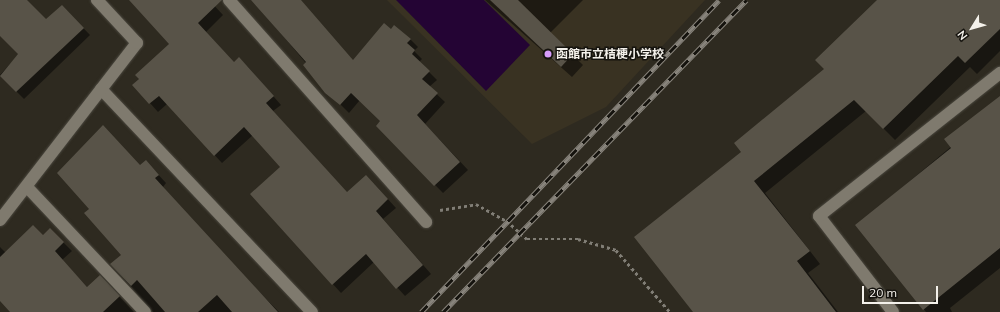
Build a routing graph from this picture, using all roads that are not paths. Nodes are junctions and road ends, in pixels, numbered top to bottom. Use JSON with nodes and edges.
{"nodes":[{"id":1,"x":97,"y":0,"type":"edge"},
{"id":2,"x":229,"y":0,"type":"edge"},
{"id":3,"x":1000,"y":73,"type":"edge"},
{"id":4,"x":101,"y":89,"type":"junction"},
{"id":5,"x":26,"y":187,"type":"junction"},
{"id":6,"x":0,"y":220,"type":"edge"},
{"id":7,"x":426,"y":222,"type":"road end"},
{"id":8,"x":145,"y":312,"type":"edge"},
{"id":9,"x":312,"y":312,"type":"edge"},
{"id":10,"x":893,"y":312,"type":"edge"}],
"edges":[{"from":1,"to":4,"type":"street"},
{"from":2,"to":7,"type":"street"},
{"from":3,"to":10,"type":"street"},
{"from":4,"to":5,"type":"street"},
{"from":4,"to":9,"type":"street"},
{"from":5,"to":6,"type":"street"},
{"from":5,"to":8,"type":"street"}]}
